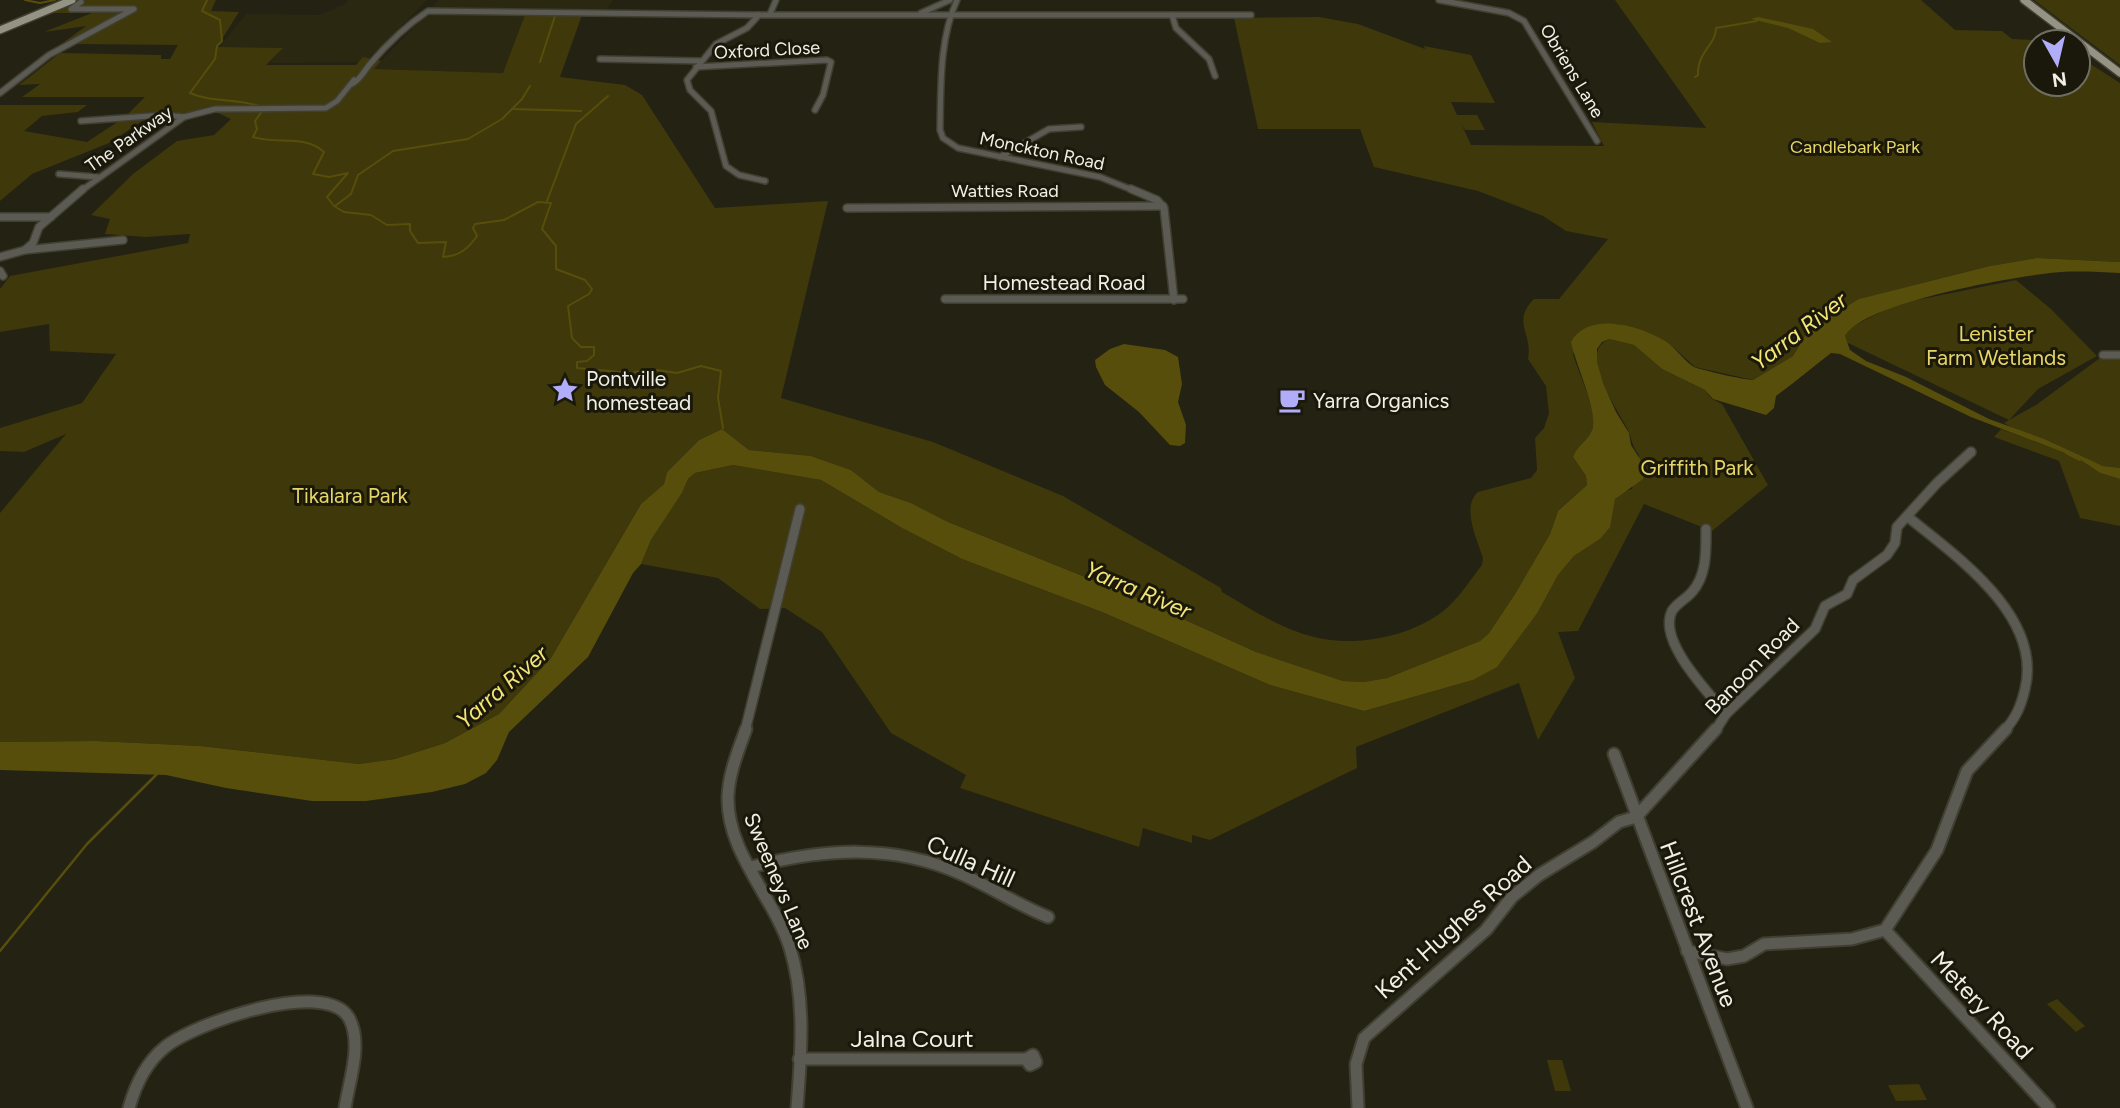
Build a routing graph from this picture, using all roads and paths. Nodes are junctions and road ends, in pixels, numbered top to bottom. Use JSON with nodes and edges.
{"nodes":[{"id":1,"x":71,"y":0,"type":"edge"},
{"id":2,"x":776,"y":0,"type":"edge"},
{"id":3,"x":950,"y":0,"type":"edge"},
{"id":4,"x":957,"y":0,"type":"edge"},
{"id":5,"x":1439,"y":0,"type":"edge"},
{"id":6,"x":2016,"y":0,"type":"edge"},
{"id":7,"x":2024,"y":0,"type":"edge"},
{"id":8,"x":431,"y":4,"type":"dead end"},
{"id":9,"x":428,"y":11,"type":"junction"},
{"id":10,"x":771,"y":14,"type":"junction"},
{"id":11,"x":924,"y":14,"type":"junction"},
{"id":12,"x":758,"y":15,"type":"junction"},
{"id":13,"x":950,"y":15,"type":"junction"},
{"id":14,"x":1172,"y":15,"type":"junction"},
{"id":15,"x":1251,"y":15,"type":"dead end"},
{"id":16,"x":2053,"y":28,"type":"edge"},
{"id":17,"x":0,"y":30,"type":"edge"},
{"id":18,"x":2093,"y":56,"type":"joint"},
{"id":19,"x":600,"y":59,"type":"dead end"},
{"id":20,"x":702,"y":61,"type":"junction"},
{"id":21,"x":696,"y":67,"type":"junction"},
{"id":22,"x":1215,"y":76,"type":"dead end"},
{"id":23,"x":2120,"y":76,"type":"edge"},
{"id":24,"x":0,"y":93,"type":"edge"},
{"id":25,"x":815,"y":110,"type":"dead end"},
{"id":26,"x":184,"y":117,"type":"junction"},
{"id":27,"x":81,"y":121,"type":"dead end"},
{"id":28,"x":1081,"y":127,"type":"dead end"},
{"id":29,"x":1597,"y":141,"type":"dead end"},
{"id":30,"x":1000,"y":157,"type":"junction"},
{"id":31,"x":59,"y":174,"type":"dead end"},
{"id":32,"x":97,"y":177,"type":"junction"},
{"id":33,"x":765,"y":181,"type":"dead end"},
{"id":34,"x":1163,"y":206,"type":"junction"},
{"id":35,"x":847,"y":208,"type":"dead end"},
{"id":36,"x":0,"y":217,"type":"edge"},
{"id":37,"x":51,"y":217,"type":"junction"},
{"id":38,"x":123,"y":240,"type":"dead end"},
{"id":39,"x":25,"y":250,"type":"junction"},
{"id":40,"x":2,"y":256,"type":"edge"},
{"id":41,"x":1,"y":272,"type":"edge"},
{"id":42,"x":945,"y":299,"type":"dead end"},
{"id":43,"x":2103,"y":355,"type":"dead end"},
{"id":44,"x":2120,"y":355,"type":"edge"},
{"id":45,"x":1971,"y":452,"type":"dead end"},
{"id":46,"x":800,"y":509,"type":"dead end"},
{"id":47,"x":1908,"y":517,"type":"junction"},
{"id":48,"x":1706,"y":529,"type":"dead end"},
{"id":49,"x":1726,"y":714,"type":"junction"},
{"id":50,"x":1614,"y":754,"type":"dead end"},
{"id":51,"x":1636,"y":817,"type":"junction"},
{"id":52,"x":751,"y":867,"type":"junction"},
{"id":53,"x":1048,"y":917,"type":"dead end"},
{"id":54,"x":1885,"y":930,"type":"junction"},
{"id":55,"x":1687,"y":951,"type":"junction"},
{"id":56,"x":799,"y":1059,"type":"junction"},
{"id":57,"x":1026,"y":1059,"type":"dead end"},
{"id":58,"x":128,"y":1108,"type":"edge"},
{"id":59,"x":345,"y":1108,"type":"edge"},
{"id":60,"x":797,"y":1108,"type":"edge"},
{"id":61,"x":1358,"y":1108,"type":"edge"},
{"id":62,"x":1746,"y":1108,"type":"edge"},
{"id":63,"x":2049,"y":1108,"type":"edge"}],
"edges":[{"from":1,"to":17,"type":"main road"},
{"from":1,"to":24,"type":"street"},
{"from":2,"to":10,"type":"street"},
{"from":3,"to":11,"type":"street"},
{"from":4,"to":13,"type":"street"},
{"from":5,"to":29,"type":"street","name":"Obriens Lane"},
{"from":6,"to":16,"type":"main road"},
{"from":7,"to":18,"type":"main road"},
{"from":8,"to":9,"type":"street"},
{"from":9,"to":12,"type":"street"},
{"from":9,"to":26,"type":"street","name":"The Parkway"},
{"from":10,"to":11,"type":"street"},
{"from":10,"to":12,"type":"street"},
{"from":11,"to":13,"type":"street"},
{"from":12,"to":20,"type":"street"},
{"from":13,"to":14,"type":"street"},
{"from":13,"to":30,"type":"street","name":"Monckton Road"},
{"from":14,"to":15,"type":"street"},
{"from":14,"to":22,"type":"street"},
{"from":18,"to":23,"type":"main road"},
{"from":19,"to":20,"type":"street"},
{"from":20,"to":21,"type":"street"},
{"from":21,"to":25,"type":"street","name":"Oxford Close"},
{"from":21,"to":33,"type":"street"},
{"from":26,"to":27,"type":"street"},
{"from":26,"to":32,"type":"street","name":"The Parkway"},
{"from":28,"to":30,"type":"street"},
{"from":30,"to":34,"type":"street","name":"Monckton Road"},
{"from":31,"to":32,"type":"street"},
{"from":32,"to":37,"type":"street","name":"The Parkway"},
{"from":34,"to":35,"type":"street","name":"Watties Road"},
{"from":34,"to":42,"type":"street","name":"Homestead Road"},
{"from":36,"to":37,"type":"street"},
{"from":37,"to":39,"type":"street","name":"The Parkway"},
{"from":38,"to":39,"type":"street"},
{"from":39,"to":40,"type":"street"},
{"from":40,"to":41,"type":"street"},
{"from":43,"to":44,"type":"street"},
{"from":45,"to":47,"type":"street","name":"Banoon Road"},
{"from":46,"to":52,"type":"street","name":"Sweeneys Lane"},
{"from":47,"to":49,"type":"street","name":"Banoon Road"},
{"from":47,"to":54,"type":"street"},
{"from":48,"to":49,"type":"street"},
{"from":49,"to":51,"type":"street","name":"Banoon Road"},
{"from":50,"to":51,"type":"street","name":"Hillcrest Avenue"},
{"from":51,"to":55,"type":"street","name":"Hillcrest Avenue"},
{"from":51,"to":61,"type":"street","name":"Kent Hughes Road"},
{"from":52,"to":53,"type":"street","name":"Culla Hill"},
{"from":52,"to":56,"type":"street","name":"Sweeneys Lane"},
{"from":54,"to":55,"type":"street"},
{"from":54,"to":63,"type":"street","name":"Metery Road"},
{"from":55,"to":62,"type":"street","name":"Hillcrest Avenue"},
{"from":56,"to":57,"type":"street","name":"Jalna Court"},
{"from":56,"to":60,"type":"street","name":"Sweeneys Lane"},
{"from":58,"to":59,"type":"street"}]}
